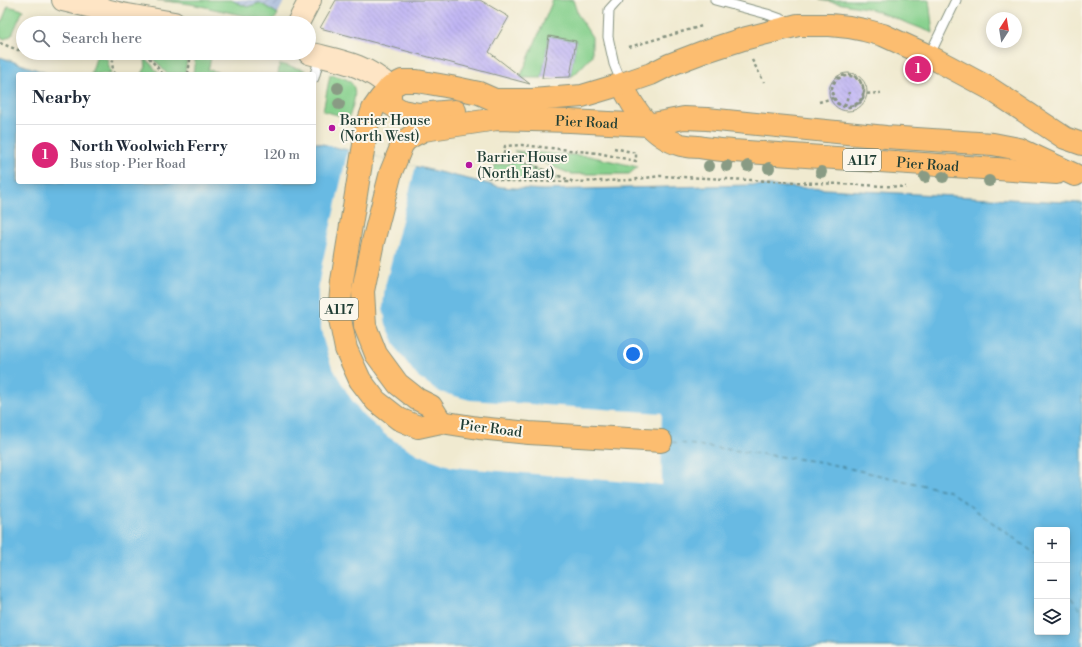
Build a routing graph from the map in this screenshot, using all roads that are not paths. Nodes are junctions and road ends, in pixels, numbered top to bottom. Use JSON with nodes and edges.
{"nodes":[{"id":1,"x":64,"y":0,"type":"edge"},
{"id":2,"x":310,"y":0,"type":"edge"},
{"id":3,"x":618,"y":0,"type":"edge"},
{"id":4,"x":714,"y":0,"type":"edge"},
{"id":5,"x":956,"y":0,"type":"edge"},
{"id":6,"x":134,"y":16,"type":"edge"},
{"id":7,"x":302,"y":16,"type":"edge"},
{"id":8,"x":798,"y":25,"type":"junction"},
{"id":9,"x":316,"y":55,"type":"edge"},
{"id":10,"x":929,"y":56,"type":"junction"},
{"id":11,"x":314,"y":60,"type":"edge"},
{"id":12,"x":314,"y":72,"type":"edge"},
{"id":13,"x":622,"y":84,"type":"junction"},
{"id":14,"x":390,"y":87,"type":"junction"},
{"id":15,"x":495,"y":100,"type":"junction"},
{"id":16,"x":648,"y":125,"type":"junction"},
{"id":17,"x":1082,"y":144,"type":"edge"},
{"id":18,"x":1078,"y":175,"type":"edge"},
{"id":19,"x":441,"y":422,"type":"junction"},
{"id":20,"x":661,"y":441,"type":"dead end"}],
"edges":[{"from":1,"to":6,"type":"street"},
{"from":2,"to":7,"type":"street"},
{"from":3,"to":13,"type":"lane"},
{"from":4,"to":8,"type":"lane"},
{"from":5,"to":10,"type":"lane"},
{"from":8,"to":10,"type":"highway","name":"Pier Road"},
{"from":8,"to":13,"type":"highway","name":"Pier Road"},
{"from":9,"to":14,"type":"street"},
{"from":10,"to":17,"type":"highway","name":"Pier Road"},
{"from":11,"to":12,"type":"lane"},
{"from":13,"to":15,"type":"highway","name":"Pier Road"},
{"from":13,"to":16,"type":"highway"},
{"from":14,"to":15,"type":"highway","name":"Pier Road"},
{"from":14,"to":15,"type":"highway"},
{"from":14,"to":19,"type":"highway","name":"Pier Road","number":"A117"},
{"from":16,"to":18,"type":"highway","name":"Pier Road","number":"A117"},
{"from":16,"to":18,"type":"highway"},
{"from":16,"to":19,"type":"highway","name":"Pier Road","number":"A117"},
{"from":19,"to":20,"type":"highway","name":"Pier Road","number":"A117"}]}
